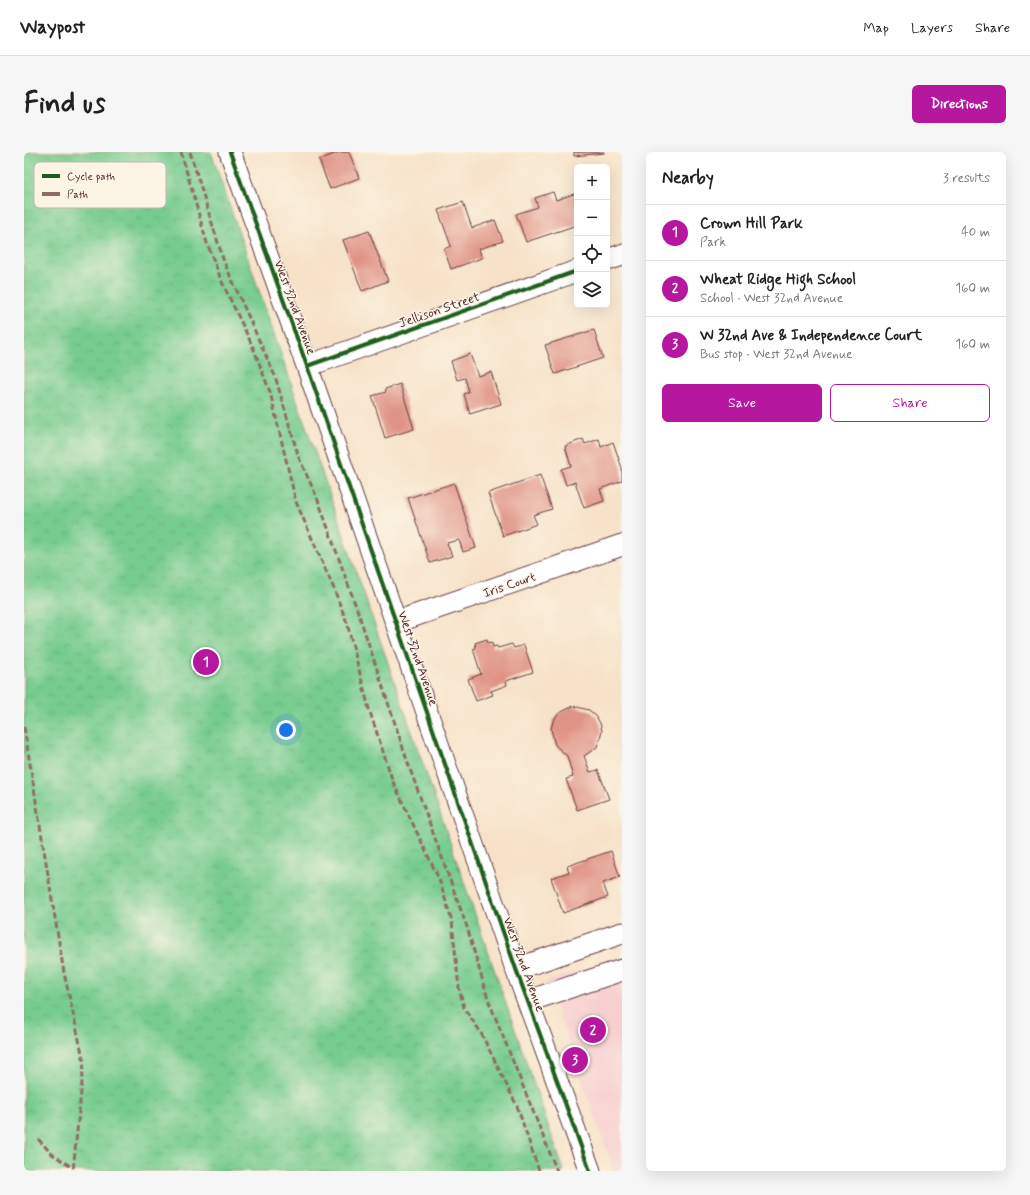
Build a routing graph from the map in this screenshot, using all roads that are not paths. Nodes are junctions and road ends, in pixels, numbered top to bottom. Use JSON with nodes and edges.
{"nodes":[{"id":1,"x":230,"y":152,"type":"edge"},
{"id":2,"x":622,"y":255,"type":"edge"},
{"id":3,"x":610,"y":259,"type":"edge"},
{"id":4,"x":574,"y":272,"type":"edge"},
{"id":5,"x":307,"y":366,"type":"junction"},
{"id":6,"x":622,"y":545,"type":"edge"},
{"id":7,"x":396,"y":622,"type":"junction"},
{"id":8,"x":622,"y":933,"type":"edge"},
{"id":9,"x":516,"y":969,"type":"junction"},
{"id":10,"x":622,"y":970,"type":"edge"},
{"id":11,"x":528,"y":1001,"type":"junction"},
{"id":12,"x":590,"y":1171,"type":"edge"}],
"edges":[{"from":1,"to":5,"type":"street","name":"West 32nd Avenue"},
{"from":2,"to":3,"type":"street"},
{"from":4,"to":5,"type":"street","name":"Jellison Street"},
{"from":5,"to":7,"type":"street","name":"West 32nd Avenue"},
{"from":6,"to":7,"type":"street","name":"Iris Court"},
{"from":7,"to":9,"type":"street","name":"West 32nd Avenue"},
{"from":8,"to":9,"type":"street"},
{"from":9,"to":11,"type":"street","name":"West 32nd Avenue"},
{"from":10,"to":11,"type":"street"},
{"from":11,"to":12,"type":"street","name":"West 32nd Avenue"}]}
